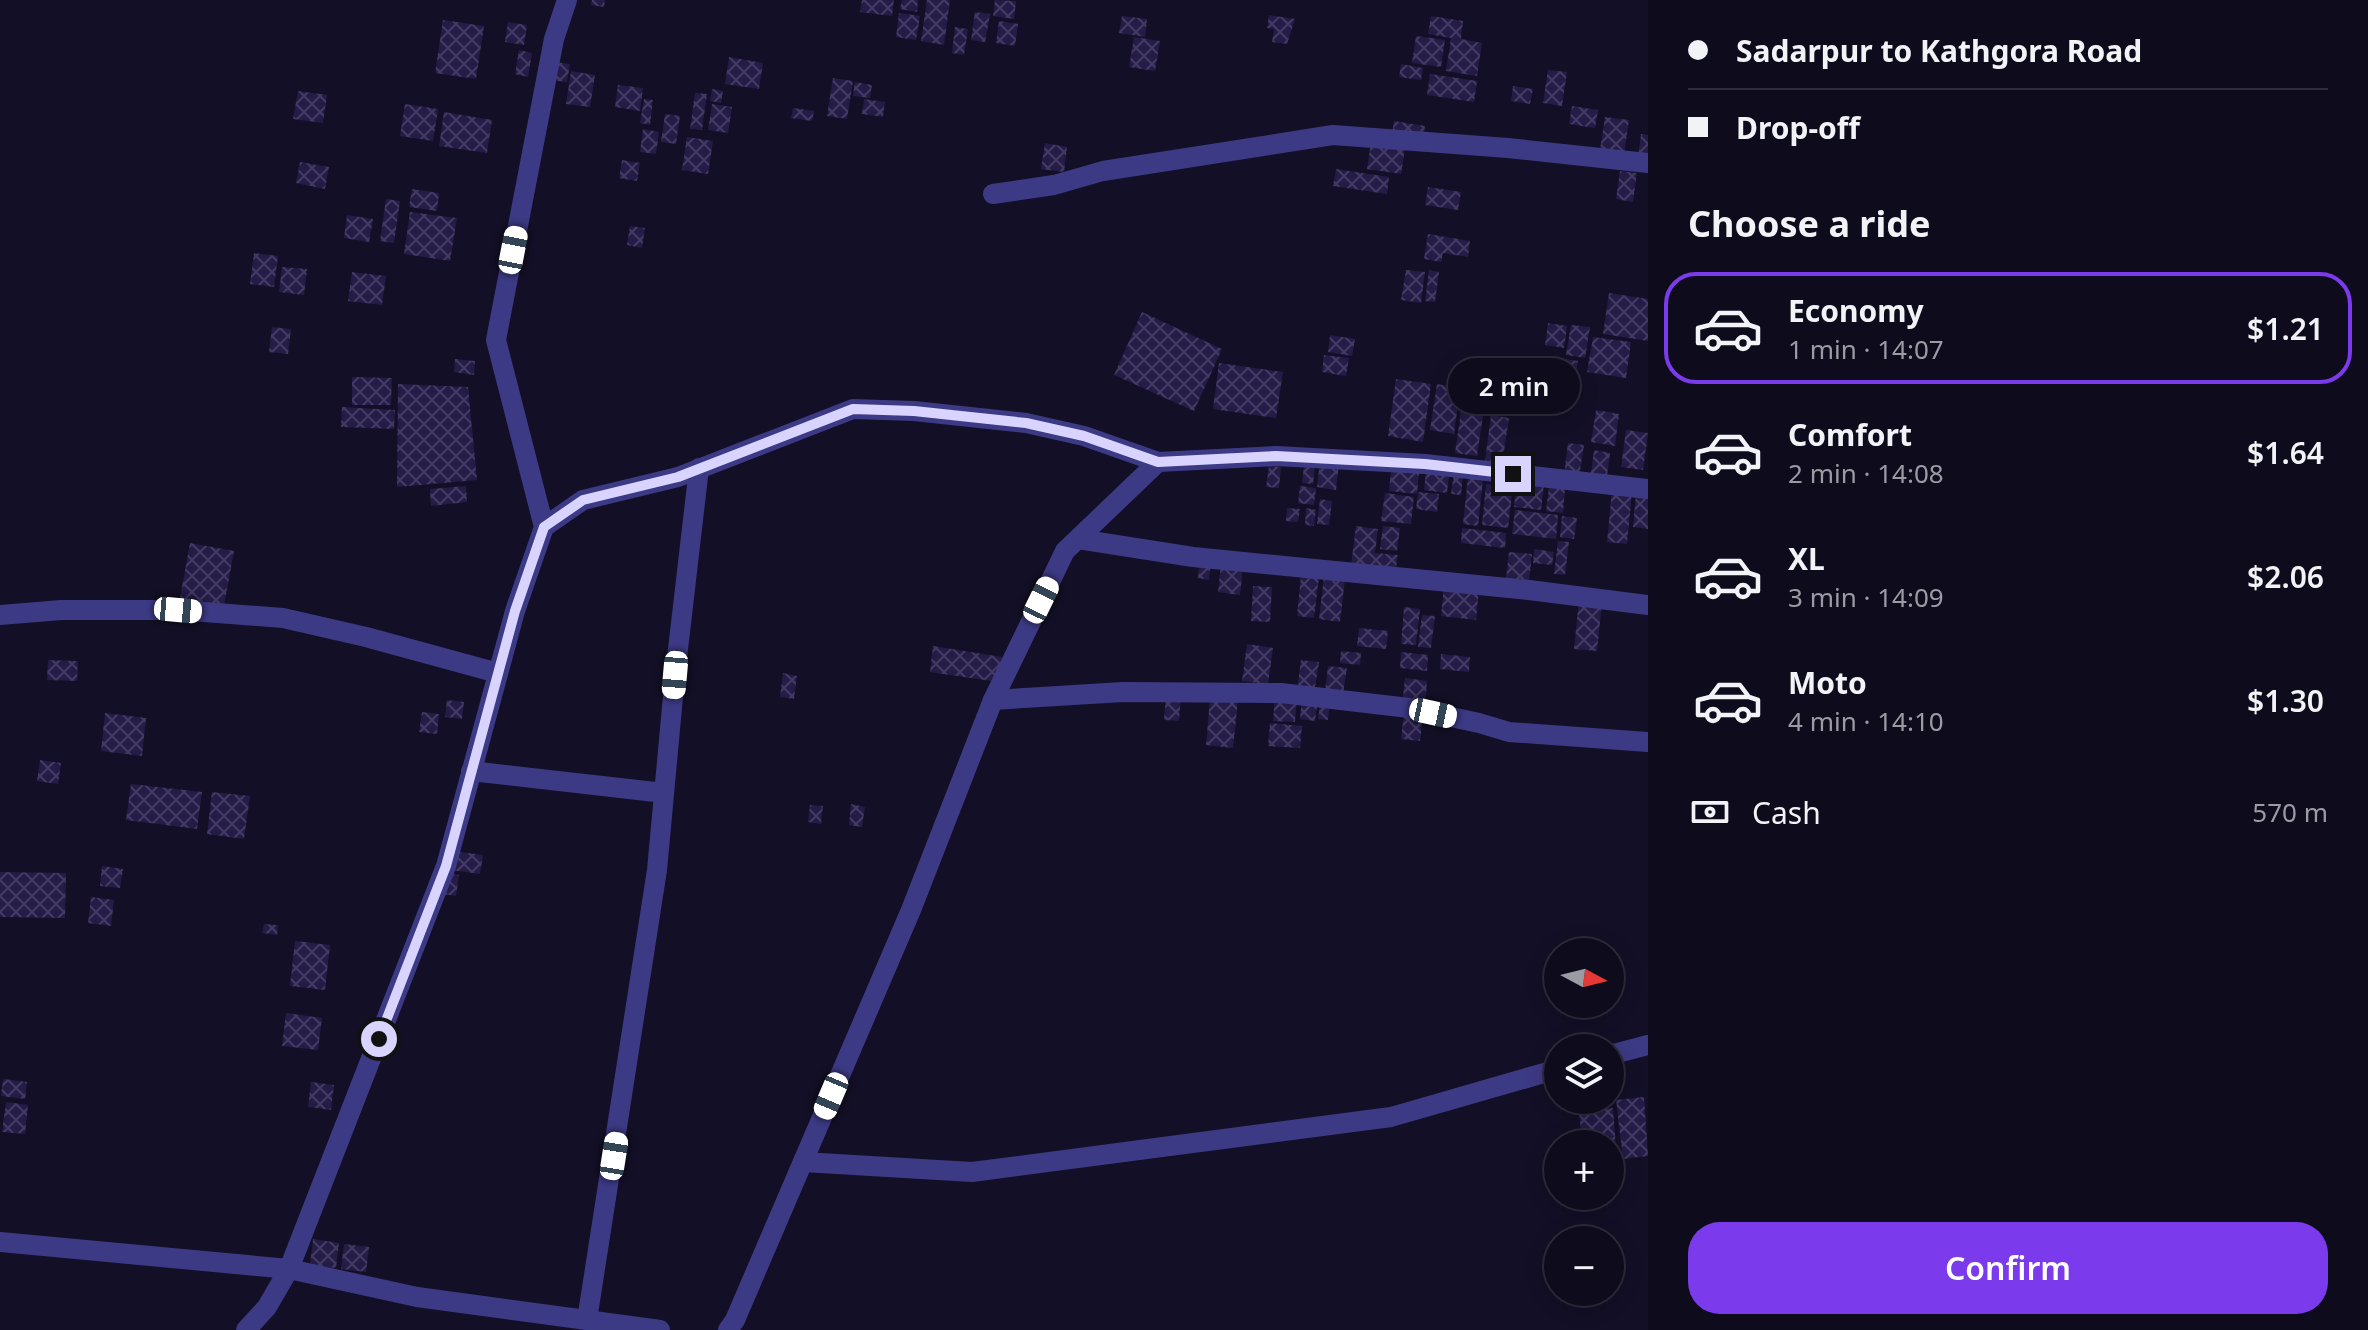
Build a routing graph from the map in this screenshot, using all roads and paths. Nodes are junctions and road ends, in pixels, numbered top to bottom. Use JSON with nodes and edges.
{"nodes":[{"id":1,"x":567,"y":0,"type":"edge"},
{"id":2,"x":1648,"y":163,"type":"edge"},
{"id":3,"x":993,"y":194,"type":"dead end"},
{"id":4,"x":1158,"y":462,"type":"junction"},
{"id":5,"x":699,"y":468,"type":"junction"},
{"id":6,"x":1648,"y":489,"type":"edge"},
{"id":7,"x":544,"y":527,"type":"junction"},
{"id":8,"x":1078,"y":539,"type":"junction"},
{"id":9,"x":1648,"y":605,"type":"edge"},
{"id":10,"x":0,"y":615,"type":"edge"},
{"id":11,"x":498,"y":673,"type":"junction"},
{"id":12,"x":993,"y":700,"type":"junction"},
{"id":13,"x":1648,"y":742,"type":"edge"},
{"id":14,"x":471,"y":771,"type":"junction"},
{"id":15,"x":664,"y":793,"type":"junction"},
{"id":16,"x":1648,"y":1045,"type":"edge"},
{"id":17,"x":1624,"y":1051,"type":"edge"},
{"id":18,"x":1544,"y":1073,"type":"edge"},
{"id":19,"x":803,"y":1162,"type":"junction"},
{"id":20,"x":0,"y":1242,"type":"edge"},
{"id":21,"x":289,"y":1269,"type":"junction"},
{"id":22,"x":587,"y":1320,"type":"junction"},
{"id":23,"x":608,"y":1326,"type":"edge"},
{"id":24,"x":248,"y":1329,"type":"edge"},
{"id":25,"x":660,"y":1330,"type":"edge"},
{"id":26,"x":728,"y":1330,"type":"edge"}],
"edges":[{"from":1,"to":7,"type":"street"},
{"from":2,"to":3,"type":"street"},
{"from":4,"to":5,"type":"street"},
{"from":4,"to":6,"type":"street"},
{"from":4,"to":8,"type":"street"},
{"from":5,"to":7,"type":"street"},
{"from":5,"to":15,"type":"street"},
{"from":7,"to":11,"type":"street"},
{"from":8,"to":9,"type":"street"},
{"from":8,"to":12,"type":"street"},
{"from":10,"to":11,"type":"street"},
{"from":11,"to":14,"type":"street"},
{"from":12,"to":13,"type":"street"},
{"from":12,"to":19,"type":"street"},
{"from":14,"to":15,"type":"street"},
{"from":14,"to":21,"type":"street"},
{"from":15,"to":22,"type":"street"},
{"from":16,"to":17,"type":"street"},
{"from":18,"to":19,"type":"street"},
{"from":19,"to":26,"type":"street"},
{"from":20,"to":21,"type":"street"},
{"from":21,"to":22,"type":"street"},
{"from":21,"to":24,"type":"street"},
{"from":22,"to":23,"type":"street"},
{"from":23,"to":25,"type":"street"}]}
